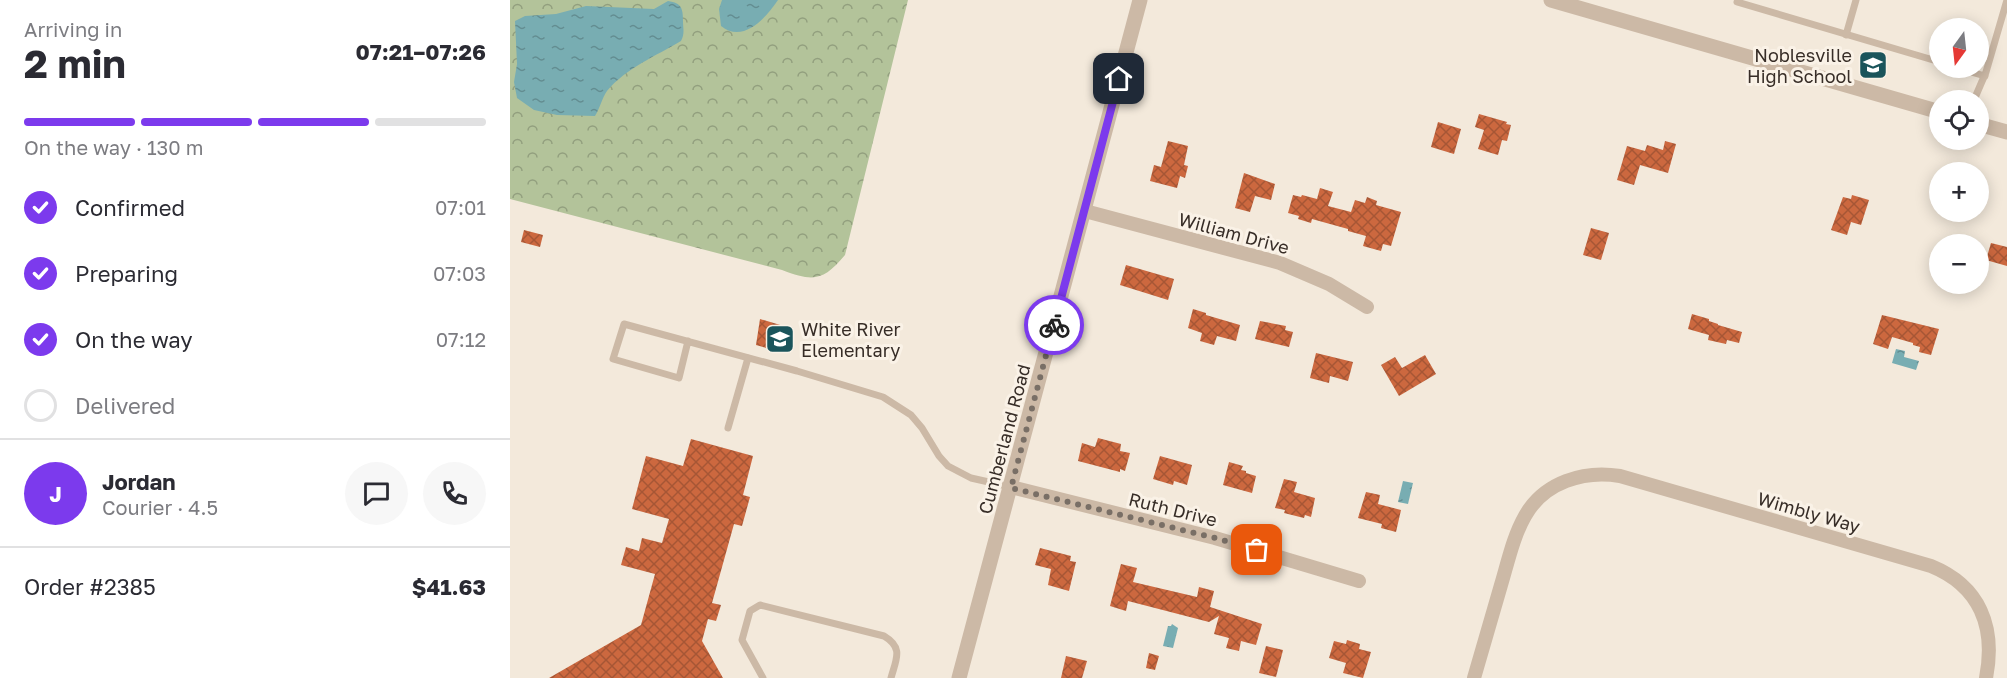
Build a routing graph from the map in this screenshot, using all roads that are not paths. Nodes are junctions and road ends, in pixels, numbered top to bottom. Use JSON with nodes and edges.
{"nodes":[{"id":1,"x":1140,"y":0,"type":"edge"},
{"id":2,"x":1551,"y":0,"type":"edge"},
{"id":3,"x":1856,"y":0,"type":"edge"},
{"id":4,"x":2007,"y":0,"type":"edge"},
{"id":5,"x":1737,"y":2,"type":"dead end"},
{"id":6,"x":1846,"y":34,"type":"junction"},
{"id":7,"x":1929,"y":59,"type":"edge"},
{"id":8,"x":1989,"y":59,"type":"edge"},
{"id":9,"x":1929,"y":109,"type":"edge"},
{"id":10,"x":1989,"y":127,"type":"edge"},
{"id":11,"x":2007,"y":132,"type":"edge"},
{"id":12,"x":1085,"y":211,"type":"junction"},
{"id":13,"x":1366,"y":307,"type":"dead end"},
{"id":14,"x":688,"y":341,"type":"junction"},
{"id":15,"x":748,"y":357,"type":"junction"},
{"id":16,"x":728,"y":428,"type":"dead end"},
{"id":17,"x":1011,"y":488,"type":"junction"},
{"id":18,"x":1359,"y":581,"type":"dead end"},
{"id":19,"x":763,"y":678,"type":"edge"},
{"id":20,"x":891,"y":678,"type":"edge"},
{"id":21,"x":959,"y":678,"type":"edge"},
{"id":22,"x":1474,"y":678,"type":"edge"},
{"id":23,"x":1986,"y":678,"type":"edge"}],
"edges":[{"from":1,"to":12,"type":"street","name":"Cumberland Road"},
{"from":2,"to":9,"type":"street"},
{"from":3,"to":6,"type":"lane"},
{"from":4,"to":8,"type":"lane"},
{"from":5,"to":6,"type":"lane"},
{"from":6,"to":7,"type":"lane"},
{"from":10,"to":11,"type":"street"},
{"from":12,"to":13,"type":"street","name":"William Drive"},
{"from":12,"to":17,"type":"street","name":"Cumberland Road"},
{"from":14,"to":14,"type":"lane"},
{"from":14,"to":15,"type":"lane"},
{"from":15,"to":16,"type":"lane"},
{"from":15,"to":17,"type":"lane"},
{"from":17,"to":18,"type":"street","name":"Ruth Drive"},
{"from":17,"to":21,"type":"street","name":"Cumberland Road"},
{"from":19,"to":20,"type":"lane"},
{"from":22,"to":23,"type":"street","name":"Wimbly Way"}]}
